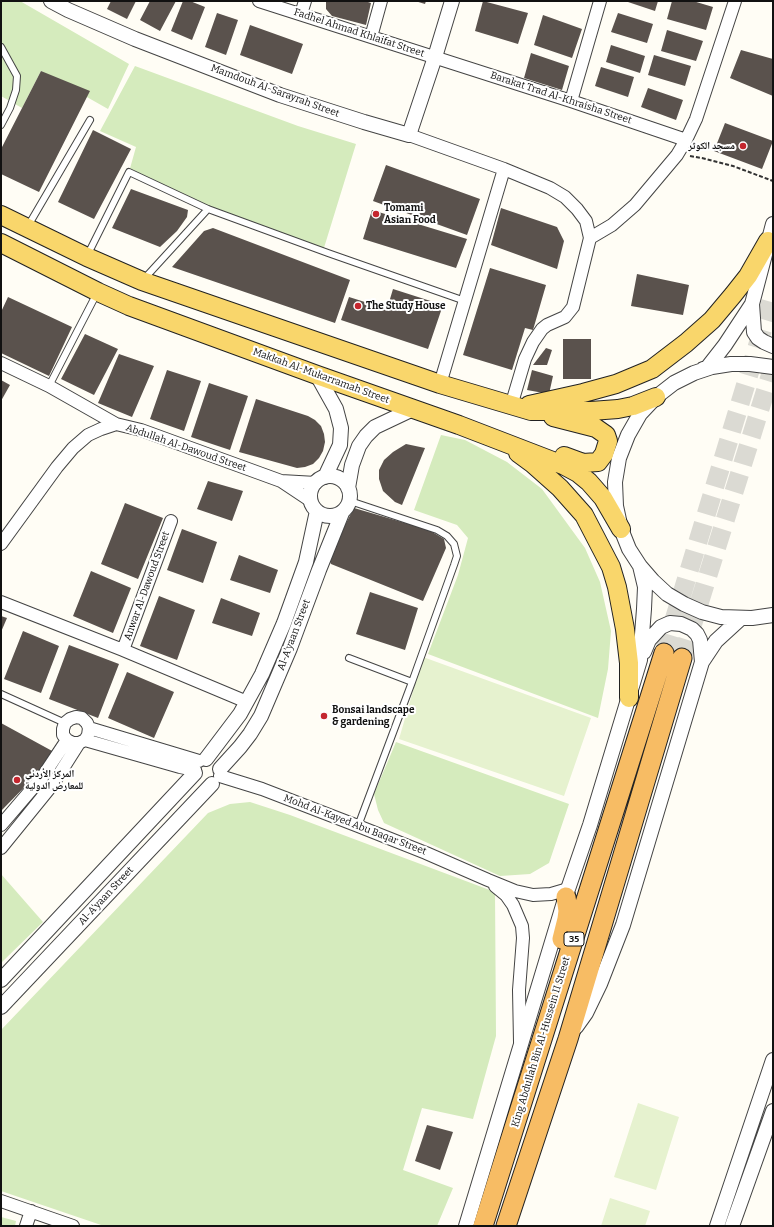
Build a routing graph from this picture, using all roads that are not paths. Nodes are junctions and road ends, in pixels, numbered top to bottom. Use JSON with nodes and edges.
{"nodes":[{"id":1,"x":51,"y":1,"type":"edge"},
{"id":2,"x":259,"y":1,"type":"edge"},
{"id":3,"x":305,"y":1,"type":"edge"},
{"id":4,"x":381,"y":1,"type":"edge"},
{"id":5,"x":452,"y":1,"type":"edge"},
{"id":6,"x":600,"y":1,"type":"edge"},
{"id":7,"x":735,"y":1,"type":"edge"},
{"id":8,"x":301,"y":14,"type":"junction"},
{"id":9,"x":371,"y":37,"type":"junction"},
{"id":10,"x":1,"y":47,"type":"edge"},
{"id":11,"x":435,"y":57,"type":"junction"},
{"id":12,"x":571,"y":101,"type":"junction"},
{"id":13,"x":90,"y":120,"type":"dead end"},
{"id":14,"x":1,"y":125,"type":"edge"},
{"id":15,"x":409,"y":136,"type":"junction"},
{"id":16,"x":686,"y":140,"type":"junction"},
{"id":17,"x":504,"y":169,"type":"junction"},
{"id":18,"x":208,"y":209,"type":"junction"},
{"id":19,"x":1,"y":215,"type":"edge"},
{"id":20,"x":27,"y":228,"type":"junction"},
{"id":21,"x":771,"y":232,"type":"edge"},
{"id":22,"x":590,"y":238,"type":"junction"},
{"id":23,"x":1,"y":243,"type":"edge"},
{"id":24,"x":87,"y":257,"type":"junction"},
{"id":25,"x":142,"y":281,"type":"junction"},
{"id":26,"x":98,"y":292,"type":"junction"},
{"id":27,"x":465,"y":301,"type":"junction"},
{"id":28,"x":752,"y":304,"type":"junction"},
{"id":29,"x":773,"y":346,"type":"edge"},
{"id":30,"x":1,"y":363,"type":"edge"},
{"id":31,"x":773,"y":368,"type":"edge"},
{"id":32,"x":694,"y":373,"type":"junction"},
{"id":33,"x":317,"y":375,"type":"junction"},
{"id":34,"x":440,"y":384,"type":"junction"},
{"id":35,"x":50,"y":386,"type":"junction"},
{"id":36,"x":656,"y":396,"type":"junction"},
{"id":37,"x":520,"y":408,"type":"junction"},
{"id":38,"x":413,"y":409,"type":"junction"},
{"id":39,"x":116,"y":424,"type":"junction"},
{"id":40,"x":460,"y":425,"type":"junction"},
{"id":41,"x":504,"y":443,"type":"junction"},
{"id":42,"x":320,"y":480,"type":"junction"},
{"id":43,"x":281,"y":481,"type":"junction"},
{"id":44,"x":347,"y":501,"type":"junction"},
{"id":45,"x":314,"y":506,"type":"junction"},
{"id":46,"x":171,"y":521,"type":"dead end"},
{"id":47,"x":621,"y":529,"type":"junction"},
{"id":48,"x":1,"y":544,"type":"edge"},
{"id":49,"x":640,"y":566,"type":"junction"},
{"id":50,"x":1,"y":602,"type":"edge"},
{"id":51,"x":773,"y":615,"type":"edge"},
{"id":52,"x":740,"y":619,"type":"junction"},
{"id":53,"x":123,"y":650,"type":"junction"},
{"id":54,"x":664,"y":653,"type":"tunnel mouth"},
{"id":55,"x":350,"y":658,"type":"dead end"},
{"id":56,"x":682,"y":658,"type":"tunnel mouth"},
{"id":57,"x":640,"y":660,"type":"junction"},
{"id":58,"x":702,"y":662,"type":"junction"},
{"id":59,"x":412,"y":682,"type":"junction"},
{"id":60,"x":1,"y":694,"type":"edge"},
{"id":61,"x":629,"y":698,"type":"junction"},
{"id":62,"x":247,"y":702,"type":"junction"},
{"id":63,"x":65,"y":723,"type":"junction"},
{"id":64,"x":89,"y":728,"type":"junction"},
{"id":65,"x":67,"y":740,"type":"junction"},
{"id":66,"x":82,"y":742,"type":"junction"},
{"id":67,"x":198,"y":766,"type":"junction"},
{"id":68,"x":217,"y":776,"type":"junction"},
{"id":69,"x":1,"y":825,"type":"edge"},
{"id":70,"x":358,"y":826,"type":"junction"},
{"id":71,"x":1,"y":848,"type":"edge"},
{"id":72,"x":488,"y":880,"type":"junction"},
{"id":73,"x":567,"y":893,"type":"junction"},
{"id":74,"x":1,"y":980,"type":"edge"},
{"id":75,"x":1,"y":1007,"type":"edge"},
{"id":76,"x":568,"y":1039,"type":"junction"},
{"id":77,"x":541,"y":1042,"type":"junction"},
{"id":78,"x":520,"y":1048,"type":"junction"},
{"id":79,"x":773,"y":1060,"type":"edge"},
{"id":80,"x":773,"y":1110,"type":"edge"},
{"id":81,"x":1,"y":1202,"type":"edge"},
{"id":82,"x":31,"y":1211,"type":"junction"},
{"id":83,"x":26,"y":1226,"type":"edge"},
{"id":84,"x":73,"y":1226,"type":"edge"},
{"id":85,"x":466,"y":1226,"type":"edge"},
{"id":86,"x":483,"y":1226,"type":"edge"},
{"id":87,"x":506,"y":1226,"type":"edge"},
{"id":88,"x":717,"y":1226,"type":"edge"},
{"id":89,"x":732,"y":1226,"type":"edge"}],
"edges":[{"from":1,"to":15,"type":"street","name":"Mamdouh Al-Sarayrah Street"},
{"from":2,"to":8,"type":"street","name":"Fadhel Ahmad Khlaifat Street"},
{"from":3,"to":8,"type":"street"},
{"from":4,"to":9,"type":"street"},
{"from":5,"to":11,"type":"street"},
{"from":6,"to":12,"type":"street"},
{"from":7,"to":16,"type":"street"},
{"from":8,"to":9,"type":"street","name":"Fadhel Ahmad Khlaifat Street"},
{"from":9,"to":11,"type":"street","name":"Fadhel Ahmad Khlaifat Street"},
{"from":10,"to":14,"type":"lane"},
{"from":11,"to":12,"type":"street","name":"Barakat Trad Al-Khraisha Street"},
{"from":11,"to":15,"type":"street"},
{"from":12,"to":16,"type":"street","name":"Barakat Trad Al-Khraisha Street"},
{"from":13,"to":20,"type":"lane"},
{"from":15,"to":17,"type":"street","name":"Mamdouh Al-Sarayrah Street"},
{"from":16,"to":22,"type":"street"},
{"from":17,"to":22,"type":"street","name":"Mamdouh Al-Sarayrah Street"},
{"from":17,"to":27,"type":"street"},
{"from":18,"to":24,"type":"lane"},
{"from":18,"to":25,"type":"lane"},
{"from":18,"to":27,"type":"lane"},
{"from":19,"to":20,"type":"main road"},
{"from":20,"to":24,"type":"main road"},
{"from":21,"to":28,"type":"street"},
{"from":21,"to":37,"type":"main road"},
{"from":22,"to":37,"type":"street"},
{"from":23,"to":26,"type":"main road","name":"Makkah Al-Mukarramah Street"},
{"from":24,"to":25,"type":"main road"},
{"from":25,"to":34,"type":"main road"},
{"from":26,"to":33,"type":"main road","name":"Makkah Al-Mukarramah Street"},
{"from":26,"to":35,"type":"lane"},
{"from":27,"to":34,"type":"street"},
{"from":28,"to":29,"type":"street"},
{"from":28,"to":32,"type":"street"},
{"from":30,"to":35,"type":"street"},
{"from":31,"to":32,"type":"street"},
{"from":32,"to":36,"type":"street"},
{"from":33,"to":38,"type":"main road","name":"Makkah Al-Mukarramah Street"},
{"from":33,"to":42,"type":"street"},
{"from":34,"to":37,"type":"main road"},
{"from":35,"to":39,"type":"street"},
{"from":36,"to":37,"type":"main road"},
{"from":36,"to":47,"type":"street"},
{"from":37,"to":40,"type":"main road"},
{"from":38,"to":40,"type":"main road","name":"Makkah Al-Mukarramah Street"},
{"from":38,"to":44,"type":"street","name":"Al-A'yaan Street"},
{"from":39,"to":43,"type":"street","name":"Abdullah Al-Dawoud Street"},
{"from":39,"to":48,"type":"street","name":"Abdullah Al-Dawoud Street"},
{"from":40,"to":41,"type":"main road","name":"Makkah Al-Mukarramah Street"},
{"from":41,"to":47,"type":"main road","name":"Makkah Al-Mukarramah Street"},
{"from":41,"to":61,"type":"main road"},
{"from":42,"to":43,"type":"street","name":"Abdullah Al-Dawoud Street"},
{"from":42,"to":44,"type":"street"},
{"from":42,"to":45,"type":"street"},
{"from":43,"to":45,"type":"street","name":"Abdullah Al-Dawoud Street"},
{"from":44,"to":45,"type":"street"},
{"from":44,"to":59,"type":"lane"},
{"from":44,"to":68,"type":"street","name":"Al-A'yaan Street"},
{"from":45,"to":62,"type":"street","name":"Al-A'yaan Street"},
{"from":46,"to":53,"type":"street","name":"Anwar Al-Dawoud Street"},
{"from":47,"to":49,"type":"street"},
{"from":49,"to":52,"type":"street"},
{"from":49,"to":57,"type":"street"},
{"from":50,"to":53,"type":"street","name":"Anwar Al-Dawoud Street"},
{"from":51,"to":52,"type":"street"},
{"from":52,"to":58,"type":"street"},
{"from":53,"to":62,"type":"street","name":"Anwar Al-Dawoud Street"},
{"from":54,"to":77,"type":"highway","name":"King Abdullah Bin Al-Hussein II Street","number":"35"},
{"from":55,"to":59,"type":"lane"},
{"from":56,"to":76,"type":"highway","number":"35"},
{"from":57,"to":58,"type":"street"},
{"from":57,"to":61,"type":"street","name":"King Abdullah Bin Al-Hussein II Street"},
{"from":58,"to":76,"type":"street"},
{"from":59,"to":70,"type":"lane"},
{"from":60,"to":63,"type":"lane"},
{"from":61,"to":73,"type":"street","name":"King Abdullah Bin Al-Hussein II Street"},
{"from":62,"to":67,"type":"street","name":"Al-A'yaan Street"},
{"from":63,"to":64,"type":"street"},
{"from":63,"to":65,"type":"street"},
{"from":64,"to":66,"type":"street"},
{"from":64,"to":67,"type":"street"},
{"from":65,"to":66,"type":"street"},
{"from":65,"to":69,"type":"street"},
{"from":66,"to":67,"type":"street"},
{"from":66,"to":71,"type":"street"},
{"from":67,"to":68,"type":"street"},
{"from":67,"to":68,"type":"street"},
{"from":67,"to":74,"type":"street","name":"Al-A'yaan Street"},
{"from":68,"to":70,"type":"street","name":"Mohd Al-Kayed Abu Baqar Street"},
{"from":68,"to":75,"type":"street","name":"Al-A'yaan Street"},
{"from":70,"to":72,"type":"street","name":"Mohd Al-Kayed Abu Baqar Street"},
{"from":72,"to":73,"type":"street","name":"Mohd Al-Kayed Abu Baqar Street"},
{"from":72,"to":78,"type":"street","name":"Mohd Al-Kayed Abu Baqar Street"},
{"from":73,"to":77,"type":"highway"},
{"from":73,"to":78,"type":"street","name":"King Abdullah Bin Al-Hussein II Street"},
{"from":76,"to":87,"type":"highway","number":"35"},
{"from":77,"to":86,"type":"highway","name":"King Abdullah Bin Al-Hussein II Street","number":"35"},
{"from":78,"to":85,"type":"street","name":"King Abdullah Bin Al-Hussein II Street"},
{"from":79,"to":88,"type":"street"},
{"from":80,"to":89,"type":"street"},
{"from":81,"to":82,"type":"street"},
{"from":82,"to":83,"type":"street"},
{"from":82,"to":84,"type":"street"}]}
